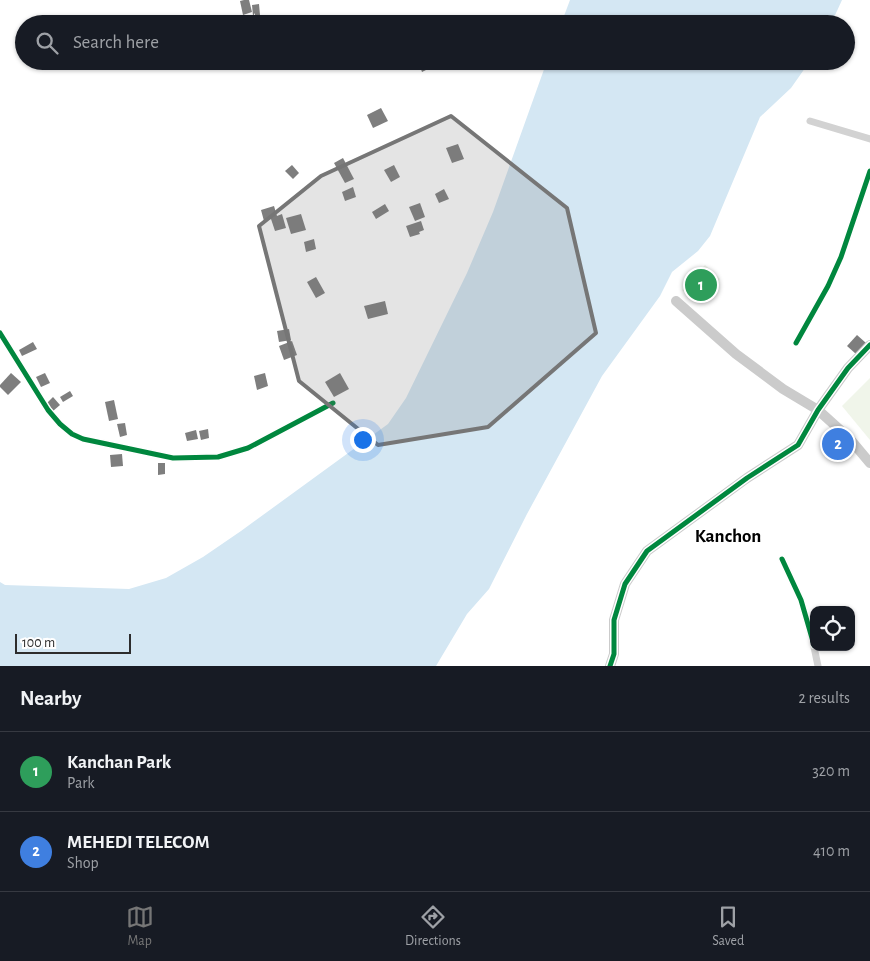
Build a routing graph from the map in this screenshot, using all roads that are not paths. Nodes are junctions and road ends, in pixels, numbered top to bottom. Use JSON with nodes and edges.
{"nodes":[{"id":1,"x":810,"y":121,"type":"dead end"},
{"id":2,"x":870,"y":138,"type":"edge"},
{"id":3,"x":870,"y":171,"type":"edge"},
{"id":4,"x":676,"y":301,"type":"dead end"},
{"id":5,"x":0,"y":333,"type":"edge"},
{"id":6,"x":796,"y":343,"type":"dead end"},
{"id":7,"x":870,"y":345,"type":"edge"},
{"id":8,"x":333,"y":403,"type":"dead end"},
{"id":9,"x":818,"y":410,"type":"junction"},
{"id":10,"x":870,"y":463,"type":"edge"},
{"id":11,"x":782,"y":559,"type":"dead end"},
{"id":12,"x":810,"y":632,"type":"edge"},
{"id":13,"x":815,"y":651,"type":"edge"},
{"id":14,"x":610,"y":666,"type":"edge"},
{"id":15,"x":818,"y":666,"type":"edge"}],
"edges":[{"from":1,"to":2,"type":"street"},
{"from":3,"to":6,"type":"street"},
{"from":4,"to":9,"type":"street"},
{"from":5,"to":8,"type":"street"},
{"from":7,"to":9,"type":"street"},
{"from":9,"to":10,"type":"street"},
{"from":9,"to":14,"type":"street"},
{"from":11,"to":12,"type":"street"},
{"from":13,"to":15,"type":"street"}]}
